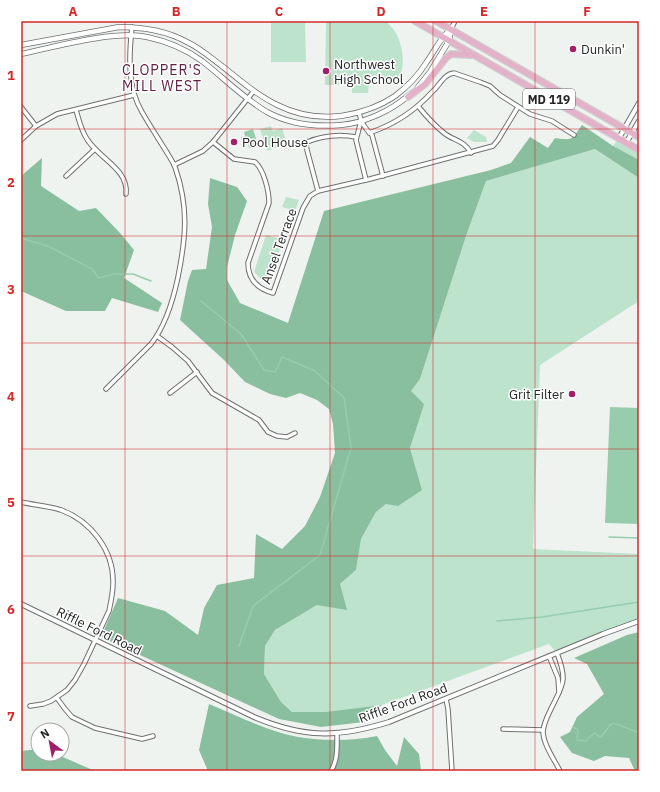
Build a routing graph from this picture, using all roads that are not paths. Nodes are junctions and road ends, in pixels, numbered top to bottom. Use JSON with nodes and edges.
{"nodes":[{"id":1,"x":415,"y":21,"type":"edge"},
{"id":2,"x":436,"y":21,"type":"edge"},
{"id":3,"x":455,"y":21,"type":"edge"},
{"id":4,"x":132,"y":27,"type":"junction"},
{"id":5,"x":451,"y":29,"type":"junction"},
{"id":6,"x":131,"y":36,"type":"junction"},
{"id":7,"x":442,"y":37,"type":"junction"},
{"id":8,"x":449,"y":41,"type":"junction"},
{"id":9,"x":21,"y":45,"type":"edge"},
{"id":10,"x":21,"y":54,"type":"edge"},
{"id":11,"x":472,"y":55,"type":"junction"},
{"id":12,"x":253,"y":92,"type":"junction"},
{"id":13,"x":134,"y":95,"type":"junction"},
{"id":14,"x":408,"y":97,"type":"junction"},
{"id":15,"x":248,"y":99,"type":"junction"},
{"id":16,"x":639,"y":103,"type":"edge"},
{"id":17,"x":418,"y":106,"type":"junction"},
{"id":18,"x":21,"y":107,"type":"edge"},
{"id":19,"x":518,"y":107,"type":"junction"},
{"id":20,"x":76,"y":110,"type":"junction"},
{"id":21,"x":359,"y":113,"type":"junction"},
{"id":22,"x":361,"y":121,"type":"junction"},
{"id":23,"x":639,"y":121,"type":"edge"},
{"id":24,"x":36,"y":126,"type":"junction"},
{"id":25,"x":624,"y":129,"type":"junction"},
{"id":26,"x":369,"y":132,"type":"junction"},
{"id":27,"x":632,"y":134,"type":"junction"},
{"id":28,"x":574,"y":135,"type":"dead end"},
{"id":29,"x":356,"y":137,"type":"junction"},
{"id":30,"x":619,"y":138,"type":"junction"},
{"id":31,"x":639,"y":138,"type":"edge"},
{"id":32,"x":21,"y":140,"type":"edge"},
{"id":33,"x":213,"y":142,"type":"junction"},
{"id":34,"x":626,"y":143,"type":"junction"},
{"id":35,"x":95,"y":149,"type":"junction"},
{"id":36,"x":639,"y":150,"type":"edge"},
{"id":37,"x":470,"y":153,"type":"junction"},
{"id":38,"x":174,"y":165,"type":"junction"},
{"id":39,"x":66,"y":176,"type":"dead end"},
{"id":40,"x":383,"y":176,"type":"junction"},
{"id":41,"x":366,"y":180,"type":"junction"},
{"id":42,"x":318,"y":191,"type":"junction"},
{"id":43,"x":126,"y":194,"type":"dead end"},
{"id":44,"x":157,"y":336,"type":"junction"},
{"id":45,"x":197,"y":372,"type":"junction"},
{"id":46,"x":106,"y":388,"type":"dead end"},
{"id":47,"x":170,"y":393,"type":"dead end"},
{"id":48,"x":295,"y":433,"type":"dead end"},
{"id":49,"x":21,"y":502,"type":"edge"},
{"id":50,"x":21,"y":604,"type":"edge"},
{"id":51,"x":639,"y":621,"type":"edge"},
{"id":52,"x":94,"y":640,"type":"junction"},
{"id":53,"x":557,"y":653,"type":"junction"},
{"id":54,"x":549,"y":656,"type":"junction"},
{"id":55,"x":558,"y":693,"type":"junction"},
{"id":56,"x":57,"y":698,"type":"junction"},
{"id":57,"x":446,"y":699,"type":"junction"},
{"id":58,"x":30,"y":706,"type":"dead end"},
{"id":59,"x":503,"y":729,"type":"dead end"},
{"id":60,"x":543,"y":730,"type":"junction"},
{"id":61,"x":336,"y":734,"type":"junction"},
{"id":62,"x":153,"y":736,"type":"dead end"},
{"id":63,"x":331,"y":771,"type":"edge"},
{"id":64,"x":452,"y":771,"type":"edge"},
{"id":65,"x":560,"y":771,"type":"edge"}],
"edges":[{"from":1,"to":7,"type":"main road","number":"MD 119"},
{"from":2,"to":5,"type":"main road","number":"MD 119"},
{"from":3,"to":5,"type":"street"},
{"from":4,"to":6,"type":"street"},
{"from":4,"to":9,"type":"main road"},
{"from":4,"to":12,"type":"main road"},
{"from":5,"to":7,"type":"main road"},
{"from":5,"to":8,"type":"main road"},
{"from":5,"to":25,"type":"main road","number":"MD 119"},
{"from":6,"to":10,"type":"main road"},
{"from":6,"to":13,"type":"street"},
{"from":6,"to":15,"type":"main road"},
{"from":7,"to":8,"type":"main road","number":"MD 119"},
{"from":7,"to":21,"type":"main road"},
{"from":8,"to":11,"type":"main road","number":"MD 119"},
{"from":8,"to":14,"type":"main road"},
{"from":11,"to":14,"type":"main road"},
{"from":11,"to":30,"type":"main road","number":"MD 119"},
{"from":12,"to":15,"type":"street"},
{"from":12,"to":21,"type":"main road"},
{"from":13,"to":20,"type":"street"},
{"from":13,"to":38,"type":"street"},
{"from":14,"to":22,"type":"main road"},
{"from":15,"to":22,"type":"main road"},
{"from":15,"to":33,"type":"street"},
{"from":16,"to":25,"type":"street"},
{"from":17,"to":19,"type":"street"},
{"from":17,"to":26,"type":"street"},
{"from":17,"to":37,"type":"street"},
{"from":18,"to":24,"type":"street"},
{"from":19,"to":28,"type":"street"},
{"from":19,"to":37,"type":"street"},
{"from":20,"to":24,"type":"street"},
{"from":20,"to":35,"type":"street"},
{"from":21,"to":22,"type":"street"},
{"from":22,"to":26,"type":"street"},
{"from":22,"to":29,"type":"street"},
{"from":23,"to":27,"type":"street"},
{"from":24,"to":32,"type":"street"},
{"from":25,"to":27,"type":"main road","number":"MD 119"},
{"from":25,"to":30,"type":"street"},
{"from":26,"to":40,"type":"street"},
{"from":27,"to":31,"type":"main road","number":"MD 119"},
{"from":27,"to":34,"type":"street"},
{"from":29,"to":41,"type":"street"},
{"from":29,"to":42,"type":"street"},
{"from":30,"to":34,"type":"main road","number":"MD 119"},
{"from":33,"to":38,"type":"street"},
{"from":33,"to":42,"type":"street","name":"Ansel Terrace"},
{"from":34,"to":36,"type":"main road","number":"MD 119"},
{"from":35,"to":39,"type":"street"},
{"from":35,"to":43,"type":"street"},
{"from":37,"to":40,"type":"street"},
{"from":38,"to":44,"type":"street"},
{"from":40,"to":41,"type":"street"},
{"from":41,"to":42,"type":"street"},
{"from":44,"to":45,"type":"street"},
{"from":44,"to":46,"type":"street"},
{"from":45,"to":47,"type":"street"},
{"from":45,"to":48,"type":"street"},
{"from":49,"to":52,"type":"street"},
{"from":50,"to":52,"type":"street","name":"Riffle Ford Road"},
{"from":51,"to":53,"type":"street","name":"Riffle Ford Road"},
{"from":52,"to":56,"type":"street"},
{"from":52,"to":61,"type":"street","name":"Riffle Ford Road"},
{"from":53,"to":54,"type":"street","name":"Riffle Ford Road"},
{"from":53,"to":55,"type":"street"},
{"from":54,"to":55,"type":"street"},
{"from":54,"to":57,"type":"street","name":"Riffle Ford Road"},
{"from":55,"to":60,"type":"street"},
{"from":56,"to":58,"type":"street"},
{"from":56,"to":62,"type":"street"},
{"from":57,"to":61,"type":"street","name":"Riffle Ford Road"},
{"from":57,"to":64,"type":"street"},
{"from":59,"to":60,"type":"street"},
{"from":60,"to":65,"type":"street"},
{"from":61,"to":63,"type":"street"}]}
